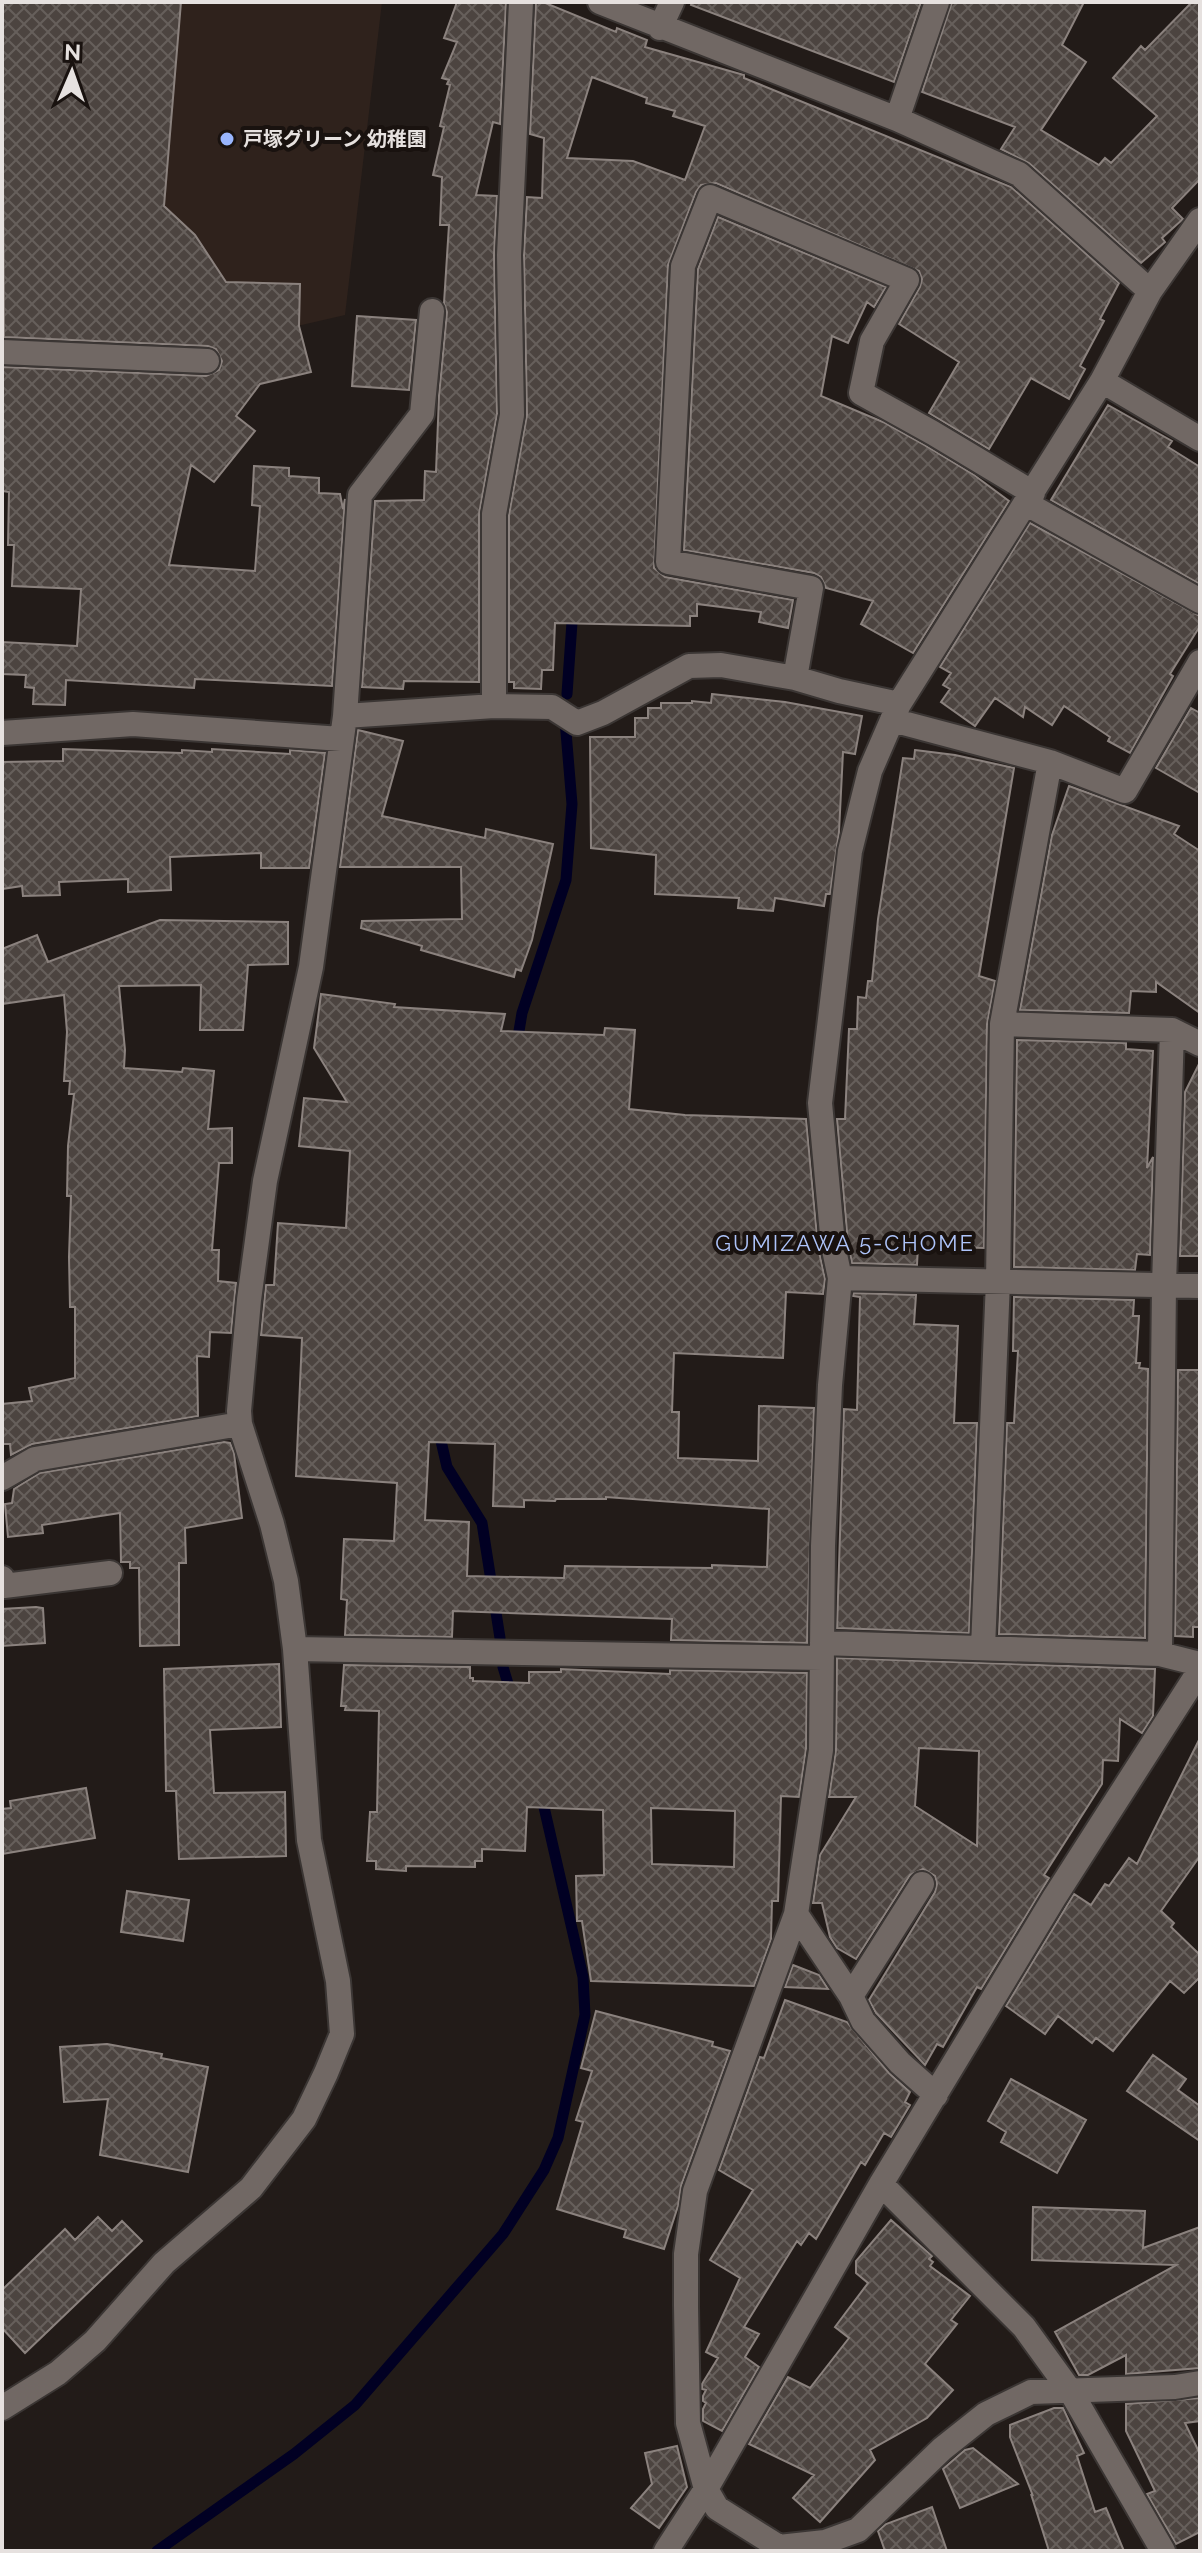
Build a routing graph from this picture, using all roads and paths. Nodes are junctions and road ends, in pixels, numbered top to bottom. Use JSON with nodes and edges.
{"nodes":[{"id":1,"x":521,"y":2,"type":"edge"},
{"id":2,"x":600,"y":2,"type":"edge"},
{"id":3,"x":672,"y":2,"type":"edge"},
{"id":4,"x":937,"y":2,"type":"edge"},
{"id":5,"x":660,"y":28,"type":"junction"},
{"id":6,"x":897,"y":119,"type":"junction"},
{"id":7,"x":1200,"y":220,"type":"edge"},
{"id":8,"x":1150,"y":291,"type":"junction"},
{"id":9,"x":432,"y":311,"type":"dead end"},
{"id":10,"x":2,"y":352,"type":"edge"},
{"id":11,"x":207,"y":361,"type":"dead end"},
{"id":12,"x":1102,"y":381,"type":"junction"},
{"id":13,"x":1200,"y":439,"type":"edge"},
{"id":14,"x":1030,"y":498,"type":"junction"},
{"id":15,"x":1200,"y":601,"type":"edge"},
{"id":16,"x":1200,"y":662,"type":"edge"},
{"id":17,"x":795,"y":678,"type":"junction"},
{"id":18,"x":494,"y":706,"type":"junction"},
{"id":19,"x":895,"y":712,"type":"junction"},
{"id":20,"x":343,"y":728,"type":"junction"},
{"id":21,"x":2,"y":733,"type":"edge"},
{"id":22,"x":1050,"y":762,"type":"junction"},
{"id":23,"x":1002,"y":1024,"type":"junction"},
{"id":24,"x":1172,"y":1030,"type":"junction"},
{"id":25,"x":1200,"y":1044,"type":"edge"},
{"id":26,"x":840,"y":1278,"type":"junction"},
{"id":27,"x":998,"y":1281,"type":"junction"},
{"id":28,"x":1164,"y":1285,"type":"junction"},
{"id":29,"x":1200,"y":1286,"type":"edge"},
{"id":30,"x":240,"y":1424,"type":"junction"},
{"id":31,"x":2,"y":1478,"type":"edge"},
{"id":32,"x":110,"y":1573,"type":"dead end"},
{"id":33,"x":2,"y":1578,"type":"edge"},
{"id":34,"x":983,"y":1648,"type":"junction"},
{"id":35,"x":295,"y":1649,"type":"junction"},
{"id":36,"x":822,"y":1651,"type":"junction"},
{"id":37,"x":1160,"y":1654,"type":"junction"},
{"id":38,"x":1197,"y":1679,"type":"edge"},
{"id":39,"x":922,"y":1884,"type":"dead end"},
{"id":40,"x":796,"y":1914,"type":"junction"},
{"id":41,"x":851,"y":1996,"type":"junction"},
{"id":42,"x":936,"y":2095,"type":"junction"},
{"id":43,"x":881,"y":2184,"type":"junction"},
{"id":44,"x":1200,"y":2383,"type":"edge"},
{"id":45,"x":1071,"y":2392,"type":"junction"},
{"id":46,"x":2,"y":2408,"type":"edge"},
{"id":47,"x":706,"y":2489,"type":"junction"},
{"id":48,"x":826,"y":2546,"type":"edge"},
{"id":49,"x":666,"y":2551,"type":"edge"},
{"id":50,"x":1163,"y":2551,"type":"edge"}],
"edges":[{"from":1,"to":18,"type":"street"},
{"from":2,"to":5,"type":"street"},
{"from":3,"to":5,"type":"street"},
{"from":4,"to":6,"type":"street"},
{"from":5,"to":6,"type":"street"},
{"from":6,"to":8,"type":"street"},
{"from":7,"to":8,"type":"street"},
{"from":8,"to":12,"type":"street"},
{"from":9,"to":20,"type":"street"},
{"from":10,"to":11,"type":"street"},
{"from":12,"to":13,"type":"street"},
{"from":12,"to":14,"type":"street"},
{"from":14,"to":15,"type":"street"},
{"from":14,"to":17,"type":"street"},
{"from":14,"to":19,"type":"street"},
{"from":16,"to":22,"type":"street"},
{"from":17,"to":18,"type":"street"},
{"from":17,"to":19,"type":"street"},
{"from":18,"to":20,"type":"street"},
{"from":19,"to":22,"type":"street"},
{"from":19,"to":26,"type":"street"},
{"from":20,"to":21,"type":"street"},
{"from":20,"to":30,"type":"street"},
{"from":22,"to":23,"type":"street"},
{"from":23,"to":24,"type":"street"},
{"from":23,"to":27,"type":"street"},
{"from":24,"to":25,"type":"street"},
{"from":24,"to":28,"type":"street"},
{"from":26,"to":27,"type":"street"},
{"from":26,"to":36,"type":"street"},
{"from":27,"to":28,"type":"street"},
{"from":27,"to":34,"type":"street"},
{"from":28,"to":29,"type":"street"},
{"from":28,"to":37,"type":"street"},
{"from":30,"to":31,"type":"street"},
{"from":30,"to":35,"type":"street"},
{"from":32,"to":33,"type":"street"},
{"from":34,"to":36,"type":"street"},
{"from":34,"to":37,"type":"street"},
{"from":35,"to":36,"type":"street"},
{"from":35,"to":46,"type":"street"},
{"from":36,"to":40,"type":"street"},
{"from":37,"to":38,"type":"street"},
{"from":38,"to":42,"type":"street"},
{"from":39,"to":41,"type":"street"},
{"from":40,"to":41,"type":"street"},
{"from":40,"to":47,"type":"street"},
{"from":41,"to":42,"type":"street"},
{"from":42,"to":43,"type":"street"},
{"from":43,"to":45,"type":"street"},
{"from":43,"to":47,"type":"street"},
{"from":44,"to":45,"type":"street"},
{"from":45,"to":48,"type":"street"},
{"from":45,"to":50,"type":"street"},
{"from":47,"to":48,"type":"street"},
{"from":47,"to":49,"type":"street"}]}
